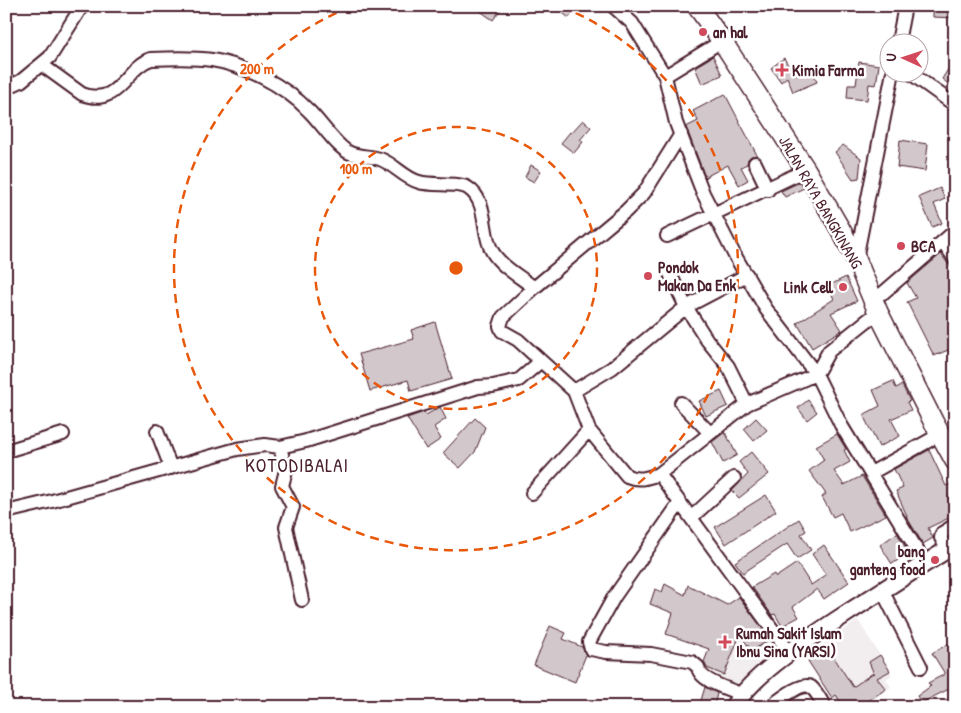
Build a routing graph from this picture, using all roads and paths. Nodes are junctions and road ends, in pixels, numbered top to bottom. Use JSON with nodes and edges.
{"nodes":[{"id":1,"x":82,"y":6,"type":"edge"},
{"id":2,"x":613,"y":6,"type":"edge"},
{"id":3,"x":905,"y":6,"type":"edge"},
{"id":4,"x":704,"y":9,"type":"edge"},
{"id":5,"x":900,"y":32,"type":"edge"},
{"id":6,"x":722,"y":40,"type":"junction"},
{"id":7,"x":42,"y":65,"type":"junction"},
{"id":8,"x":665,"y":76,"type":"junction"},
{"id":9,"x":891,"y":82,"type":"edge"},
{"id":10,"x":923,"y":82,"type":"edge"},
{"id":11,"x":6,"y":88,"type":"edge"},
{"id":12,"x":955,"y":105,"type":"edge"},
{"id":13,"x":681,"y":134,"type":"junction"},
{"id":14,"x":755,"y":163,"type":"dead end"},
{"id":15,"x":806,"y":170,"type":"junction"},
{"id":16,"x":768,"y":190,"type":"junction"},
{"id":17,"x":714,"y":214,"type":"junction"},
{"id":18,"x":955,"y":231,"type":"edge"},
{"id":19,"x":667,"y":236,"type":"dead end"},
{"id":20,"x":943,"y":242,"type":"junction"},
{"id":21,"x":857,"y":253,"type":"junction"},
{"id":22,"x":955,"y":259,"type":"edge"},
{"id":23,"x":670,"y":274,"type":"dead end"},
{"id":24,"x":746,"y":275,"type":"junction"},
{"id":25,"x":534,"y":288,"type":"junction"},
{"id":26,"x":883,"y":293,"type":"junction"},
{"id":27,"x":686,"y":307,"type":"junction"},
{"id":28,"x":878,"y":312,"type":"junction"},
{"id":29,"x":541,"y":361,"type":"junction"},
{"id":30,"x":816,"y":374,"type":"junction"},
{"id":31,"x":919,"y":380,"type":"junction"},
{"id":32,"x":574,"y":391,"type":"junction"},
{"id":33,"x":681,"y":402,"type":"dead end"},
{"id":34,"x":747,"y":404,"type":"junction"},
{"id":35,"x":589,"y":430,"type":"junction"},
{"id":36,"x":157,"y":431,"type":"dead end"},
{"id":37,"x":710,"y":433,"type":"junction"},
{"id":38,"x":63,"y":434,"type":"dead end"},
{"id":39,"x":948,"y":434,"type":"edge"},
{"id":40,"x":280,"y":447,"type":"junction"},
{"id":41,"x":6,"y":451,"type":"edge"},
{"id":42,"x":955,"y":461,"type":"edge"},
{"id":43,"x":171,"y":468,"type":"junction"},
{"id":44,"x":871,"y":473,"type":"junction"},
{"id":45,"x":658,"y":474,"type":"junction"},
{"id":46,"x":734,"y":478,"type":"dead end"},
{"id":47,"x":532,"y":493,"type":"dead end"},
{"id":48,"x":680,"y":504,"type":"junction"},
{"id":49,"x":6,"y":512,"type":"edge"},
{"id":50,"x":691,"y":518,"type":"junction"},
{"id":51,"x":955,"y":524,"type":"edge"},
{"id":52,"x":951,"y":547,"type":"edge"},
{"id":53,"x":925,"y":562,"type":"junction"},
{"id":54,"x":882,"y":590,"type":"junction"},
{"id":55,"x":302,"y":600,"type":"dead end"},
{"id":56,"x":789,"y":652,"type":"junction"},
{"id":57,"x":922,"y":667,"type":"dead end"},
{"id":58,"x":737,"y":700,"type":"edge"},
{"id":59,"x":770,"y":707,"type":"edge"},
{"id":60,"x":825,"y":707,"type":"edge"}],
"edges":[{"from":1,"to":7,"type":"street"},
{"from":2,"to":8,"type":"street"},
{"from":3,"to":5,"type":"street"},
{"from":4,"to":6,"type":"highway","name":"JALAN RAYA BANGKINANG"},
{"from":4,"to":21,"type":"highway","name":"JALAN RAYA BANGKINANG"},
{"from":6,"to":8,"type":"street"},
{"from":6,"to":15,"type":"highway","name":"JALAN RAYA BANGKINANG"},
{"from":7,"to":11,"type":"street"},
{"from":7,"to":25,"type":"street"},
{"from":8,"to":13,"type":"street"},
{"from":9,"to":21,"type":"street"},
{"from":10,"to":12,"type":"street"},
{"from":13,"to":17,"type":"street"},
{"from":13,"to":25,"type":"street"},
{"from":14,"to":16,"type":"street"},
{"from":15,"to":16,"type":"street"},
{"from":15,"to":21,"type":"highway","name":"JALAN RAYA BANGKINANG"},
{"from":16,"to":17,"type":"street"},
{"from":17,"to":19,"type":"street"},
{"from":17,"to":24,"type":"street"},
{"from":18,"to":20,"type":"street"},
{"from":20,"to":22,"type":"street"},
{"from":20,"to":26,"type":"street"},
{"from":21,"to":26,"type":"highway","name":"JALAN RAYA BANGKINANG"},
{"from":21,"to":28,"type":"highway","name":"JALAN RAYA BANGKINANG"},
{"from":23,"to":27,"type":"street"},
{"from":24,"to":27,"type":"street"},
{"from":24,"to":30,"type":"street"},
{"from":25,"to":29,"type":"street"},
{"from":26,"to":31,"type":"highway","name":"JALAN RAYA BANGKINANG"},
{"from":27,"to":32,"type":"street"},
{"from":27,"to":34,"type":"street"},
{"from":28,"to":30,"type":"street"},
{"from":28,"to":31,"type":"highway","name":"JALAN RAYA BANGKINANG"},
{"from":29,"to":32,"type":"street"},
{"from":29,"to":40,"type":"street"},
{"from":30,"to":34,"type":"street"},
{"from":30,"to":44,"type":"street"},
{"from":31,"to":39,"type":"highway","name":"JALAN RAYA BANGKINANG"},
{"from":32,"to":35,"type":"street"},
{"from":33,"to":37,"type":"street"},
{"from":34,"to":37,"type":"street"},
{"from":35,"to":45,"type":"street"},
{"from":35,"to":47,"type":"street"},
{"from":36,"to":43,"type":"street"},
{"from":37,"to":45,"type":"street"},
{"from":38,"to":41,"type":"street"},
{"from":39,"to":42,"type":"highway","name":"JALAN RAYA BANGKINANG"},
{"from":39,"to":44,"type":"street"},
{"from":40,"to":43,"type":"street"},
{"from":40,"to":55,"type":"street"},
{"from":43,"to":49,"type":"street"},
{"from":44,"to":53,"type":"street"},
{"from":45,"to":48,"type":"street"},
{"from":46,"to":50,"type":"street"},
{"from":48,"to":50,"type":"street"},
{"from":48,"to":58,"type":"street"},
{"from":50,"to":56,"type":"street"},
{"from":51,"to":52,"type":"street"},
{"from":52,"to":53,"type":"main road"},
{"from":53,"to":54,"type":"main road"},
{"from":54,"to":56,"type":"main road"},
{"from":54,"to":57,"type":"street"},
{"from":56,"to":58,"type":"main road"},
{"from":59,"to":60,"type":"street"}]}
